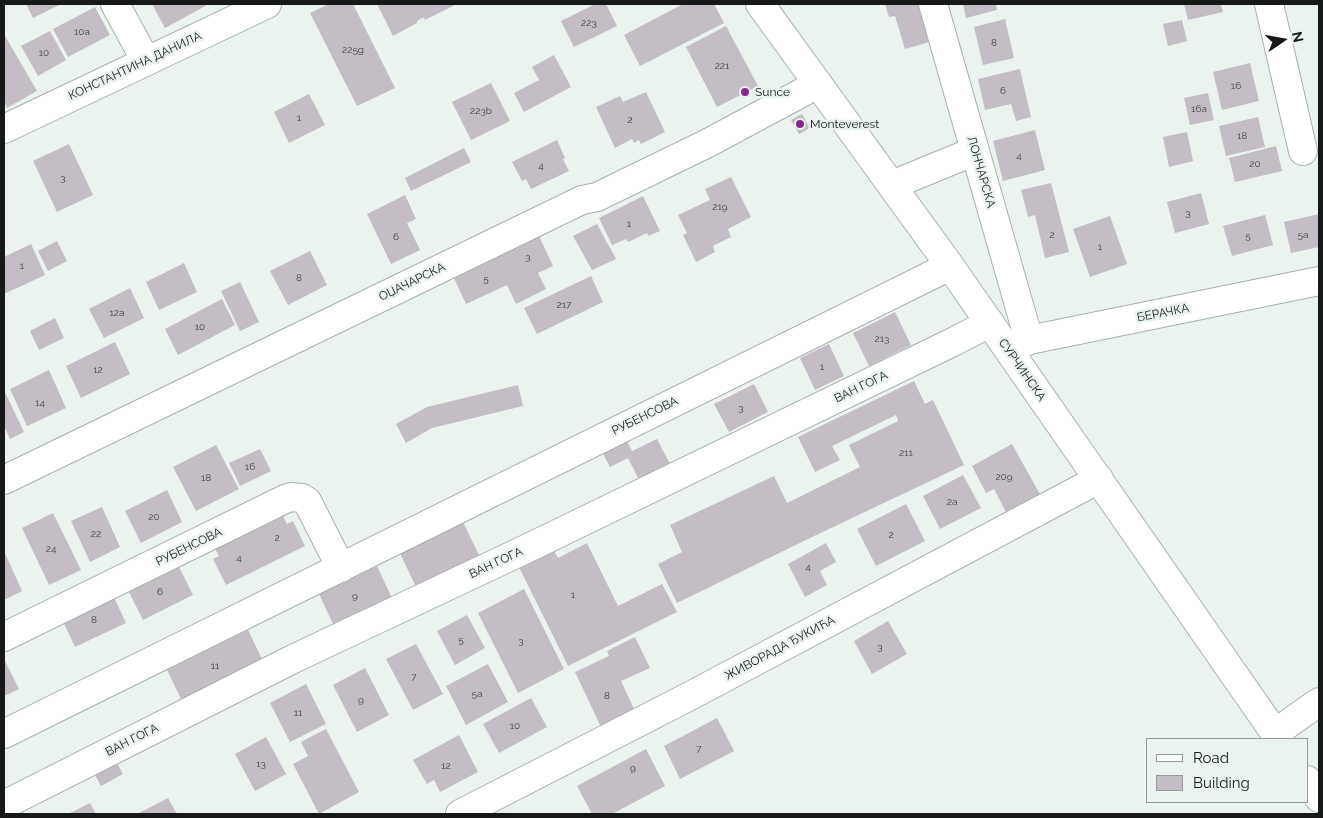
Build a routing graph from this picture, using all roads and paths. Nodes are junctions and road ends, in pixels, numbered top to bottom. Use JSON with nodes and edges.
{"nodes":[{"id":1,"x":115,"y":4,"type":"edge"},
{"id":2,"x":266,"y":4,"type":"edge"},
{"id":3,"x":760,"y":4,"type":"edge"},
{"id":4,"x":932,"y":4,"type":"edge"},
{"id":5,"x":1269,"y":4,"type":"edge"},
{"id":6,"x":146,"y":61,"type":"junction"},
{"id":7,"x":818,"y":84,"type":"junction"},
{"id":8,"x":4,"y":129,"type":"edge"},
{"id":9,"x":975,"y":151,"type":"junction"},
{"id":10,"x":1302,"y":151,"type":"dead end"},
{"id":11,"x":892,"y":185,"type":"junction"},
{"id":12,"x":950,"y":266,"type":"junction"},
{"id":13,"x":1319,"y":281,"type":"edge"},
{"id":14,"x":990,"y":323,"type":"junction"},
{"id":15,"x":1019,"y":346,"type":"junction"},
{"id":16,"x":1099,"y":479,"type":"junction"},
{"id":17,"x":4,"y":480,"type":"edge"},
{"id":18,"x":341,"y":568,"type":"junction"},
{"id":19,"x":4,"y":637,"type":"edge"},
{"id":20,"x":1319,"y":702,"type":"edge"},
{"id":21,"x":4,"y":734,"type":"edge"},
{"id":22,"x":1277,"y":736,"type":"edge"},
{"id":23,"x":1308,"y":782,"type":"edge"},
{"id":24,"x":1319,"y":798,"type":"edge"},
{"id":25,"x":4,"y":805,"type":"edge"},
{"id":26,"x":460,"y":814,"type":"edge"}],
"edges":[{"from":1,"to":6,"type":"street"},
{"from":2,"to":6,"type":"street","name":"КОНСТАНТИНА ДАНИЛА"},
{"from":3,"to":7,"type":"street","name":"СУРЧИНСКА"},
{"from":4,"to":9,"type":"street","name":"ЛОНЧАРСКА"},
{"from":5,"to":10,"type":"street"},
{"from":6,"to":8,"type":"street","name":"КОНСТАНТИНА ДАНИЛА"},
{"from":7,"to":11,"type":"street","name":"СУРЧИНСКА"},
{"from":7,"to":17,"type":"street","name":"ОЏАЧАРСКА"},
{"from":9,"to":11,"type":"street"},
{"from":9,"to":15,"type":"street","name":"ЛОНЧАРСКА"},
{"from":11,"to":12,"type":"street","name":"СУРЧИНСКА"},
{"from":12,"to":14,"type":"street","name":"СУРЧИНСКА"},
{"from":12,"to":18,"type":"street","name":"РУБЕНСОВА"},
{"from":13,"to":15,"type":"street","name":"БЕРАЧКА"},
{"from":14,"to":15,"type":"street","name":"СУРЧИНСКА"},
{"from":14,"to":25,"type":"street","name":"ВАН ГОГА"},
{"from":15,"to":16,"type":"street","name":"СУРЧИНСКА"},
{"from":16,"to":22,"type":"street","name":"СУРЧИНСКА"},
{"from":16,"to":26,"type":"street","name":"ЖИВОРАДА ЂУКИЋА"},
{"from":18,"to":19,"type":"street","name":"РУБЕНСОВА"},
{"from":18,"to":21,"type":"street","name":"РУБЕНСОВА"},
{"from":20,"to":22,"type":"street"},
{"from":23,"to":24,"type":"street"}]}
